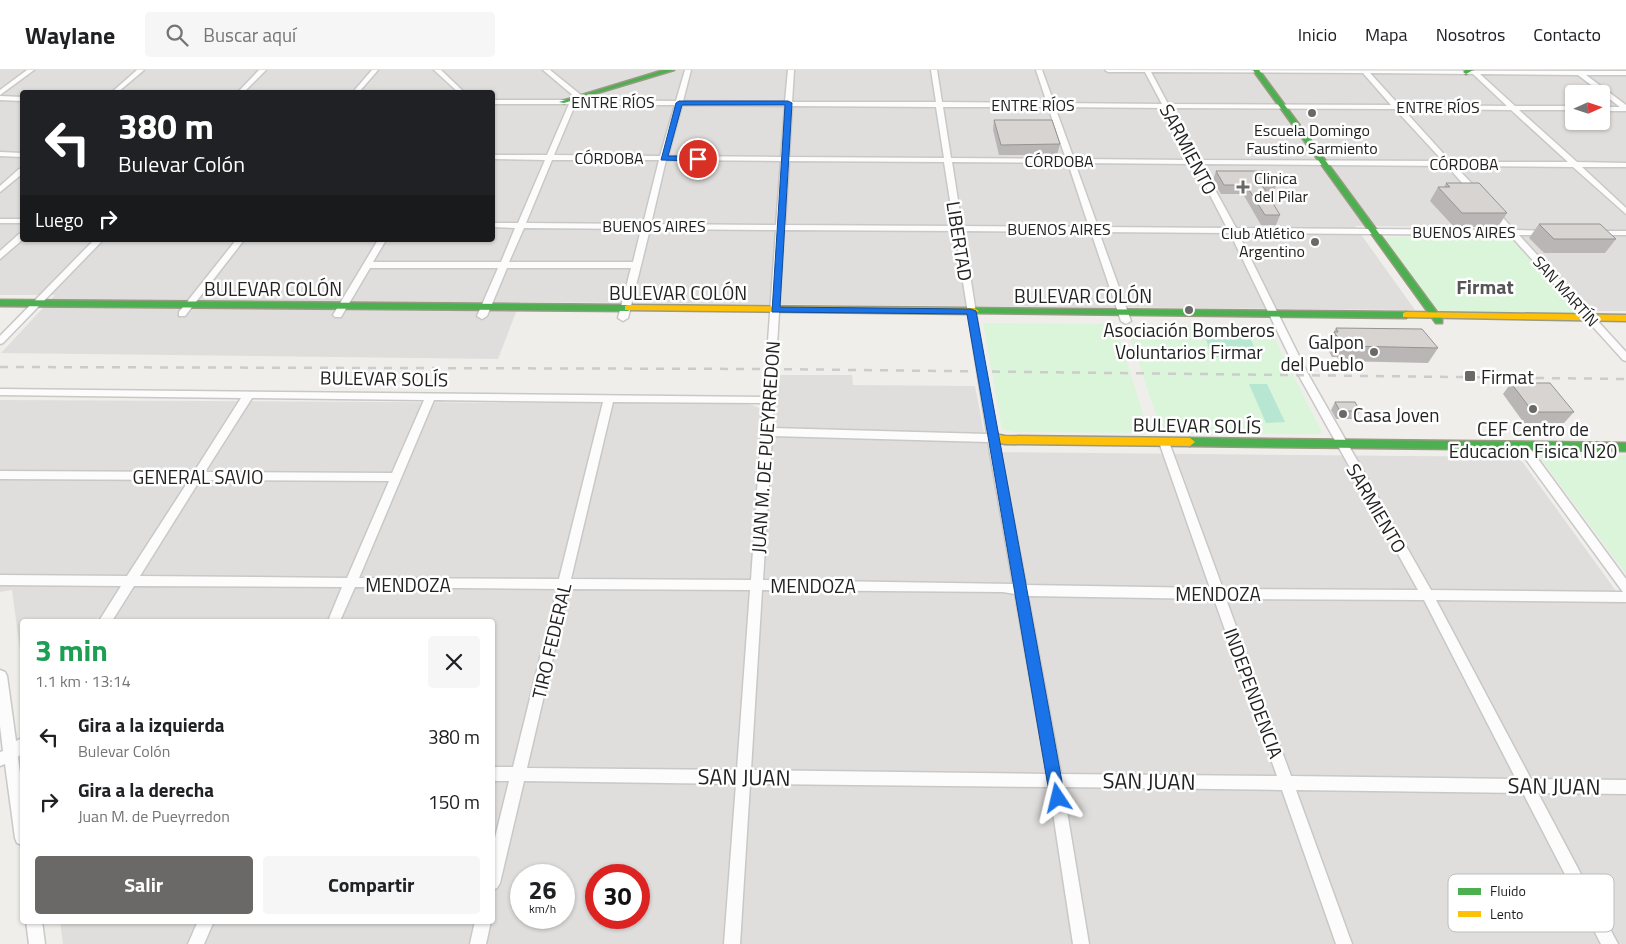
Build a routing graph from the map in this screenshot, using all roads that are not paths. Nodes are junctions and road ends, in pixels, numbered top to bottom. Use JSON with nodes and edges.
{"nodes":[{"id":1,"x":31,"y":70,"type":"edge"},
{"id":2,"x":141,"y":70,"type":"edge"},
{"id":3,"x":263,"y":70,"type":"edge"},
{"id":4,"x":375,"y":70,"type":"edge"},
{"id":5,"x":546,"y":70,"type":"edge"},
{"id":6,"x":671,"y":70,"type":"edge"},
{"id":7,"x":688,"y":70,"type":"edge"},
{"id":8,"x":791,"y":70,"type":"edge"},
{"id":9,"x":934,"y":70,"type":"edge"},
{"id":10,"x":1039,"y":70,"type":"edge"},
{"id":11,"x":1108,"y":70,"type":"edge"},
{"id":12,"x":1147,"y":70,"type":"edge"},
{"id":13,"x":1256,"y":70,"type":"edge"},
{"id":14,"x":440,"y":71,"type":"edge"},
{"id":15,"x":1364,"y":71,"type":"edge"},
{"id":16,"x":1470,"y":71,"type":"edge"},
{"id":17,"x":652,"y":72,"type":"edge"},
{"id":18,"x":1578,"y":72,"type":"edge"},
{"id":19,"x":1626,"y":73,"type":"edge"},
{"id":20,"x":117,"y":90,"type":"edge"},
{"id":21,"x":243,"y":90,"type":"edge"},
{"id":22,"x":358,"y":90,"type":"edge"},
{"id":23,"x":459,"y":90,"type":"edge"},
{"id":24,"x":0,"y":93,"type":"edge"},
{"id":25,"x":0,"y":98,"type":"edge"},
{"id":26,"x":20,"y":99,"type":"edge"},
{"id":27,"x":575,"y":101,"type":"junction"},
{"id":28,"x":495,"y":102,"type":"edge"},
{"id":29,"x":679,"y":103,"type":"junction"},
{"id":30,"x":788,"y":103,"type":"junction"},
{"id":31,"x":939,"y":104,"type":"junction"},
{"id":32,"x":1051,"y":105,"type":"junction"},
{"id":33,"x":1166,"y":106,"type":"junction"},
{"id":34,"x":1282,"y":106,"type":"junction"},
{"id":35,"x":1398,"y":107,"type":"junction"},
{"id":36,"x":1513,"y":108,"type":"junction"},
{"id":37,"x":1565,"y":108,"type":"edge"},
{"id":38,"x":1610,"y":108,"type":"edge"},
{"id":39,"x":1626,"y":109,"type":"edge"},
{"id":40,"x":0,"y":154,"type":"edge"},
{"id":41,"x":20,"y":154,"type":"edge"},
{"id":42,"x":495,"y":158,"type":"edge"},
{"id":43,"x":549,"y":158,"type":"junction"},
{"id":44,"x":664,"y":158,"type":"junction"},
{"id":45,"x":785,"y":159,"type":"junction"},
{"id":46,"x":948,"y":160,"type":"junction"},
{"id":47,"x":1070,"y":161,"type":"junction"},
{"id":48,"x":1196,"y":162,"type":"junction"},
{"id":49,"x":1322,"y":163,"type":"junction"},
{"id":50,"x":1450,"y":164,"type":"junction"},
{"id":51,"x":1575,"y":165,"type":"junction"},
{"id":52,"x":1626,"y":165,"type":"edge"},
{"id":53,"x":20,"y":173,"type":"edge"},
{"id":54,"x":0,"y":190,"type":"edge"},
{"id":55,"x":1481,"y":198,"type":"edge"},
{"id":56,"x":1487,"y":205,"type":"edge"},
{"id":57,"x":1626,"y":212,"type":"edge"},
{"id":58,"x":0,"y":221,"type":"edge"},
{"id":59,"x":20,"y":221,"type":"edge"},
{"id":60,"x":495,"y":225,"type":"edge"},
{"id":61,"x":520,"y":225,"type":"junction"},
{"id":62,"x":648,"y":226,"type":"junction"},
{"id":63,"x":780,"y":227,"type":"junction"},
{"id":64,"x":958,"y":228,"type":"junction"},
{"id":65,"x":1094,"y":230,"type":"junction"},
{"id":66,"x":1233,"y":230,"type":"junction"},
{"id":67,"x":1372,"y":232,"type":"junction"},
{"id":68,"x":1512,"y":233,"type":"junction"},
{"id":69,"x":1560,"y":233,"type":"edge"},
{"id":70,"x":1588,"y":233,"type":"edge"},
{"id":71,"x":1626,"y":234,"type":"edge"},
{"id":72,"x":20,"y":238,"type":"edge"},
{"id":73,"x":97,"y":242,"type":"edge"},
{"id":74,"x":238,"y":242,"type":"edge"},
{"id":75,"x":381,"y":242,"type":"edge"},
{"id":76,"x":0,"y":256,"type":"edge"},
{"id":77,"x":367,"y":265,"type":"junction"},
{"id":78,"x":503,"y":265,"type":"junction"},
{"id":79,"x":637,"y":265,"type":"junction"},
{"id":80,"x":0,"y":304,"type":"edge"},
{"id":81,"x":37,"y":304,"type":"junction"},
{"id":82,"x":186,"y":310,"type":"junction"},
{"id":83,"x":341,"y":311,"type":"junction"},
{"id":84,"x":0,"y":312,"type":"edge"},
{"id":85,"x":28,"y":312,"type":"junction"},
{"id":86,"x":484,"y":312,"type":"junction"},
{"id":87,"x":625,"y":313,"type":"junction"},
{"id":88,"x":775,"y":314,"type":"junction"},
{"id":89,"x":972,"y":316,"type":"junction"},
{"id":90,"x":1125,"y":317,"type":"junction"},
{"id":91,"x":1275,"y":317,"type":"junction"},
{"id":92,"x":1626,"y":318,"type":"edge"},
{"id":93,"x":1437,"y":319,"type":"junction"},
{"id":94,"x":1593,"y":321,"type":"junction"},
{"id":95,"x":1626,"y":324,"type":"edge"},
{"id":96,"x":0,"y":341,"type":"edge"},
{"id":97,"x":1626,"y":358,"type":"edge"},
{"id":98,"x":0,"y":392,"type":"edge"},
{"id":99,"x":250,"y":394,"type":"junction"},
{"id":100,"x":431,"y":396,"type":"junction"},
{"id":101,"x":609,"y":398,"type":"junction"},
{"id":102,"x":768,"y":400,"type":"junction"},
{"id":103,"x":767,"y":432,"type":"junction"},
{"id":104,"x":994,"y":438,"type":"junction"},
{"id":105,"x":1164,"y":442,"type":"junction"},
{"id":106,"x":1341,"y":444,"type":"junction"},
{"id":107,"x":1524,"y":447,"type":"junction"},
{"id":108,"x":1626,"y":447,"type":"edge"},
{"id":109,"x":0,"y":475,"type":"edge"},
{"id":110,"x":198,"y":476,"type":"junction"},
{"id":111,"x":396,"y":477,"type":"junction"},
{"id":112,"x":0,"y":580,"type":"edge"},
{"id":113,"x":132,"y":581,"type":"junction"},
{"id":114,"x":351,"y":583,"type":"junction"},
{"id":115,"x":564,"y":585,"type":"junction"},
{"id":116,"x":756,"y":585,"type":"junction"},
{"id":117,"x":1626,"y":588,"type":"edge"},
{"id":118,"x":1020,"y":590,"type":"junction"},
{"id":119,"x":1218,"y":593,"type":"junction"},
{"id":120,"x":1427,"y":595,"type":"junction"},
{"id":121,"x":1626,"y":598,"type":"edge"},
{"id":122,"x":106,"y":619,"type":"edge"},
{"id":123,"x":335,"y":619,"type":"edge"},
{"id":124,"x":0,"y":676,"type":"edge"},
{"id":125,"x":20,"y":748,"type":"edge"},
{"id":126,"x":12,"y":763,"type":"edge"},
{"id":127,"x":495,"y":774,"type":"edge"},
{"id":128,"x":519,"y":774,"type":"junction"},
{"id":129,"x":743,"y":777,"type":"junction"},
{"id":130,"x":1055,"y":780,"type":"junction"},
{"id":131,"x":1286,"y":783,"type":"junction"},
{"id":132,"x":1527,"y":785,"type":"junction"},
{"id":133,"x":1626,"y":786,"type":"edge"},
{"id":134,"x":20,"y":823,"type":"edge"},
{"id":135,"x":495,"y":871,"type":"edge"},
{"id":136,"x":1573,"y":874,"type":"edge"},
{"id":137,"x":34,"y":924,"type":"edge"},
{"id":138,"x":205,"y":924,"type":"edge"},
{"id":139,"x":482,"y":924,"type":"edge"},
{"id":140,"x":1604,"y":932,"type":"edge"},
{"id":141,"x":37,"y":944,"type":"edge"},
{"id":142,"x":196,"y":944,"type":"edge"},
{"id":143,"x":478,"y":944,"type":"edge"},
{"id":144,"x":732,"y":944,"type":"edge"},
{"id":145,"x":1081,"y":944,"type":"edge"},
{"id":146,"x":1344,"y":944,"type":"edge"},
{"id":147,"x":1610,"y":944,"type":"edge"}],
"edges":[{"from":1,"to":24,"type":"street"},
{"from":2,"to":20,"type":"street"},
{"from":3,"to":21,"type":"street"},
{"from":4,"to":22,"type":"street"},
{"from":5,"to":27,"type":"street"},
{"from":6,"to":17,"type":"main road"},
{"from":7,"to":29,"type":"street"},
{"from":8,"to":30,"type":"street","name":"JUAN M. DE PUEYRREDON"},
{"from":9,"to":31,"type":"street","name":"LIBERTAD"},
{"from":10,"to":32,"type":"street"},
{"from":11,"to":12,"type":"street"},
{"from":12,"to":13,"type":"street"},
{"from":12,"to":33,"type":"street","name":"SARMIENTO"},
{"from":13,"to":15,"type":"street"},
{"from":13,"to":34,"type":"main road"},
{"from":14,"to":23,"type":"street"},
{"from":15,"to":16,"type":"street"},
{"from":15,"to":35,"type":"street"},
{"from":16,"to":18,"type":"street"},
{"from":16,"to":36,"type":"street"},
{"from":17,"to":27,"type":"main road"},
{"from":18,"to":19,"type":"street"},
{"from":18,"to":39,"type":"street"},
{"from":25,"to":26,"type":"street"},
{"from":27,"to":28,"type":"street","name":"ENTRE RÍOS"},
{"from":27,"to":29,"type":"street","name":"ENTRE RÍOS"},
{"from":27,"to":43,"type":"street"},
{"from":29,"to":30,"type":"street","name":"ENTRE RÍOS"},
{"from":29,"to":44,"type":"street"},
{"from":30,"to":31,"type":"street","name":"ENTRE RÍOS"},
{"from":30,"to":45,"type":"street","name":"JUAN M. DE PUEYRREDON"},
{"from":31,"to":32,"type":"street","name":"ENTRE RÍOS"},
{"from":31,"to":46,"type":"street","name":"LIBERTAD"},
{"from":32,"to":33,"type":"street","name":"ENTRE RÍOS"},
{"from":32,"to":47,"type":"street"},
{"from":33,"to":34,"type":"street","name":"ENTRE RÍOS"},
{"from":33,"to":48,"type":"street","name":"SARMIENTO"},
{"from":34,"to":35,"type":"street","name":"ENTRE RÍOS"},
{"from":34,"to":49,"type":"main road"},
{"from":35,"to":36,"type":"street","name":"ENTRE RÍOS"},
{"from":35,"to":50,"type":"street"},
{"from":36,"to":37,"type":"street","name":"ENTRE RÍOS"},
{"from":36,"to":51,"type":"street"},
{"from":38,"to":39,"type":"street"},
{"from":40,"to":41,"type":"street"},
{"from":42,"to":43,"type":"street","name":"CÓRDOBA"},
{"from":43,"to":44,"type":"street","name":"CÓRDOBA"},
{"from":43,"to":61,"type":"street"},
{"from":44,"to":45,"type":"street","name":"CÓRDOBA"},
{"from":44,"to":62,"type":"street"},
{"from":45,"to":46,"type":"street","name":"CÓRDOBA"},
{"from":45,"to":63,"type":"street","name":"JUAN M. DE PUEYRREDON"},
{"from":46,"to":47,"type":"street","name":"CÓRDOBA"},
{"from":46,"to":64,"type":"street","name":"LIBERTAD"},
{"from":47,"to":48,"type":"street","name":"CÓRDOBA"},
{"from":47,"to":65,"type":"street"},
{"from":48,"to":49,"type":"street","name":"CÓRDOBA"},
{"from":48,"to":66,"type":"street","name":"SARMIENTO"},
{"from":49,"to":50,"type":"street","name":"CÓRDOBA"},
{"from":49,"to":67,"type":"main road"},
{"from":50,"to":51,"type":"street","name":"CÓRDOBA"},
{"from":50,"to":55,"type":"street"},
{"from":51,"to":52,"type":"street","name":"CÓRDOBA"},
{"from":51,"to":57,"type":"street"},
{"from":53,"to":54,"type":"street"},
{"from":56,"to":68,"type":"street","name":"SAN MARTÍN"},
{"from":58,"to":59,"type":"street"},
{"from":60,"to":61,"type":"street","name":"BUENOS AIRES"},
{"from":61,"to":62,"type":"street","name":"BUENOS AIRES"},
{"from":61,"to":78,"type":"street"},
{"from":62,"to":63,"type":"street","name":"BUENOS AIRES"},
{"from":62,"to":79,"type":"street"},
{"from":63,"to":64,"type":"street","name":"BUENOS AIRES"},
{"from":63,"to":88,"type":"street","name":"JUAN M. DE PUEYRREDON"},
{"from":64,"to":65,"type":"street","name":"BUENOS AIRES"},
{"from":64,"to":89,"type":"street","name":"LIBERTAD"},
{"from":65,"to":66,"type":"street","name":"BUENOS AIRES"},
{"from":65,"to":90,"type":"street"},
{"from":66,"to":67,"type":"street","name":"BUENOS AIRES"},
{"from":66,"to":91,"type":"street","name":"SARMIENTO"},
{"from":67,"to":68,"type":"street","name":"BUENOS AIRES"},
{"from":67,"to":93,"type":"main road"},
{"from":68,"to":69,"type":"street","name":"BUENOS AIRES"},
{"from":68,"to":94,"type":"street","name":"SAN MARTÍN"},
{"from":70,"to":71,"type":"street"},
{"from":72,"to":76,"type":"street"},
{"from":73,"to":81,"type":"street"},
{"from":74,"to":82,"type":"street"},
{"from":75,"to":77,"type":"street"},
{"from":77,"to":78,"type":"street"},
{"from":77,"to":83,"type":"street"},
{"from":78,"to":79,"type":"street"},
{"from":78,"to":86,"type":"street"},
{"from":79,"to":87,"type":"street"},
{"from":80,"to":81,"type":"main road","name":"BULEVAR COLÓN"},
{"from":81,"to":82,"type":"main road","name":"BULEVAR COLÓN"},
{"from":81,"to":85,"type":"street"},
{"from":82,"to":83,"type":"main road","name":"BULEVAR COLÓN"},
{"from":82,"to":85,"type":"main road","name":"BULEVAR COLÓN"},
{"from":83,"to":86,"type":"main road","name":"BULEVAR COLÓN"},
{"from":84,"to":85,"type":"main road","name":"BULEVAR COLÓN"},
{"from":85,"to":96,"type":"street"},
{"from":86,"to":87,"type":"main road","name":"BULEVAR COLÓN"},
{"from":87,"to":88,"type":"main road","name":"BULEVAR COLÓN"},
{"from":88,"to":89,"type":"main road","name":"BULEVAR COLÓN"},
{"from":88,"to":102,"type":"street","name":"JUAN M. DE PUEYRREDON"},
{"from":89,"to":90,"type":"main road","name":"BULEVAR COLÓN"},
{"from":89,"to":104,"type":"street","name":"LIBERTAD"},
{"from":90,"to":91,"type":"main road","name":"BULEVAR COLÓN"},
{"from":91,"to":93,"type":"main road","name":"BULEVAR COLÓN"},
{"from":91,"to":106,"type":"street","name":"SARMIENTO"},
{"from":92,"to":94,"type":"main road","name":"BULEVAR COLÓN"},
{"from":93,"to":94,"type":"main road","name":"BULEVAR COLÓN"},
{"from":94,"to":95,"type":"main road","name":"BULEVAR COLÓN"},
{"from":94,"to":97,"type":"street","name":"SAN MARTÍN"},
{"from":98,"to":99,"type":"street","name":"BULEVAR SOLÍS"},
{"from":99,"to":100,"type":"street","name":"BULEVAR SOLÍS"},
{"from":99,"to":110,"type":"street"},
{"from":100,"to":101,"type":"street","name":"BULEVAR SOLÍS"},
{"from":100,"to":111,"type":"street"},
{"from":101,"to":102,"type":"street","name":"BULEVAR SOLÍS"},
{"from":101,"to":115,"type":"street","name":"TIRO FEDERAL"},
{"from":102,"to":103,"type":"street","name":"JUAN M. DE PUEYRREDON"},
{"from":103,"to":104,"type":"street","name":"BULEVAR SOLÍS"},
{"from":103,"to":116,"type":"street","name":"JUAN M. DE PUEYRREDON"},
{"from":104,"to":105,"type":"main road","name":"BULEVAR SOLÍS"},
{"from":104,"to":118,"type":"street","name":"LIBERTAD"},
{"from":105,"to":106,"type":"main road","name":"BULEVAR SOLÍS"},
{"from":105,"to":119,"type":"street","name":"INDEPENDENCIA"},
{"from":106,"to":107,"type":"main road","name":"BULEVAR SOLÍS"},
{"from":106,"to":120,"type":"street","name":"SARMIENTO"},
{"from":107,"to":108,"type":"main road","name":"BULEVAR SOLÍS"},
{"from":107,"to":117,"type":"street"},
{"from":109,"to":110,"type":"street","name":"GENERAL SAVIO"},
{"from":110,"to":111,"type":"street","name":"GENERAL SAVIO"},
{"from":110,"to":113,"type":"street"},
{"from":111,"to":114,"type":"street"},
{"from":112,"to":113,"type":"street","name":"MENDOZA"},
{"from":113,"to":114,"type":"street","name":"MENDOZA"},
{"from":113,"to":122,"type":"street"},
{"from":114,"to":115,"type":"street","name":"MENDOZA"},
{"from":114,"to":123,"type":"street"},
{"from":115,"to":116,"type":"street","name":"MENDOZA"},
{"from":115,"to":128,"type":"street","name":"TIRO FEDERAL"},
{"from":116,"to":118,"type":"street","name":"MENDOZA"},
{"from":116,"to":129,"type":"street","name":"JUAN M. DE PUEYRREDON"},
{"from":118,"to":119,"type":"street","name":"MENDOZA"},
{"from":118,"to":130,"type":"street","name":"LIBERTAD"},
{"from":119,"to":120,"type":"street","name":"MENDOZA"},
{"from":119,"to":131,"type":"street","name":"INDEPENDENCIA"},
{"from":120,"to":121,"type":"street","name":"MENDOZA"},
{"from":120,"to":132,"type":"street","name":"SARMIENTO"},
{"from":124,"to":126,"type":"street"},
{"from":125,"to":126,"type":"street"},
{"from":126,"to":134,"type":"street"},
{"from":127,"to":128,"type":"street","name":"SAN JUAN"},
{"from":128,"to":129,"type":"street","name":"SAN JUAN"},
{"from":128,"to":135,"type":"street","name":"TIRO FEDERAL"},
{"from":129,"to":130,"type":"street","name":"SAN JUAN"},
{"from":129,"to":144,"type":"street","name":"JUAN M. DE PUEYRREDON"},
{"from":130,"to":131,"type":"street","name":"SAN JUAN"},
{"from":130,"to":145,"type":"street","name":"LIBERTAD"},
{"from":131,"to":132,"type":"street","name":"SAN JUAN"},
{"from":131,"to":146,"type":"street","name":"INDEPENDENCIA"},
{"from":132,"to":133,"type":"street","name":"SAN JUAN"},
{"from":132,"to":136,"type":"street","name":"SARMIENTO"},
{"from":137,"to":141,"type":"street"},
{"from":138,"to":142,"type":"street"},
{"from":139,"to":143,"type":"street"},
{"from":140,"to":147,"type":"street","name":"SARMIENTO"}]}
